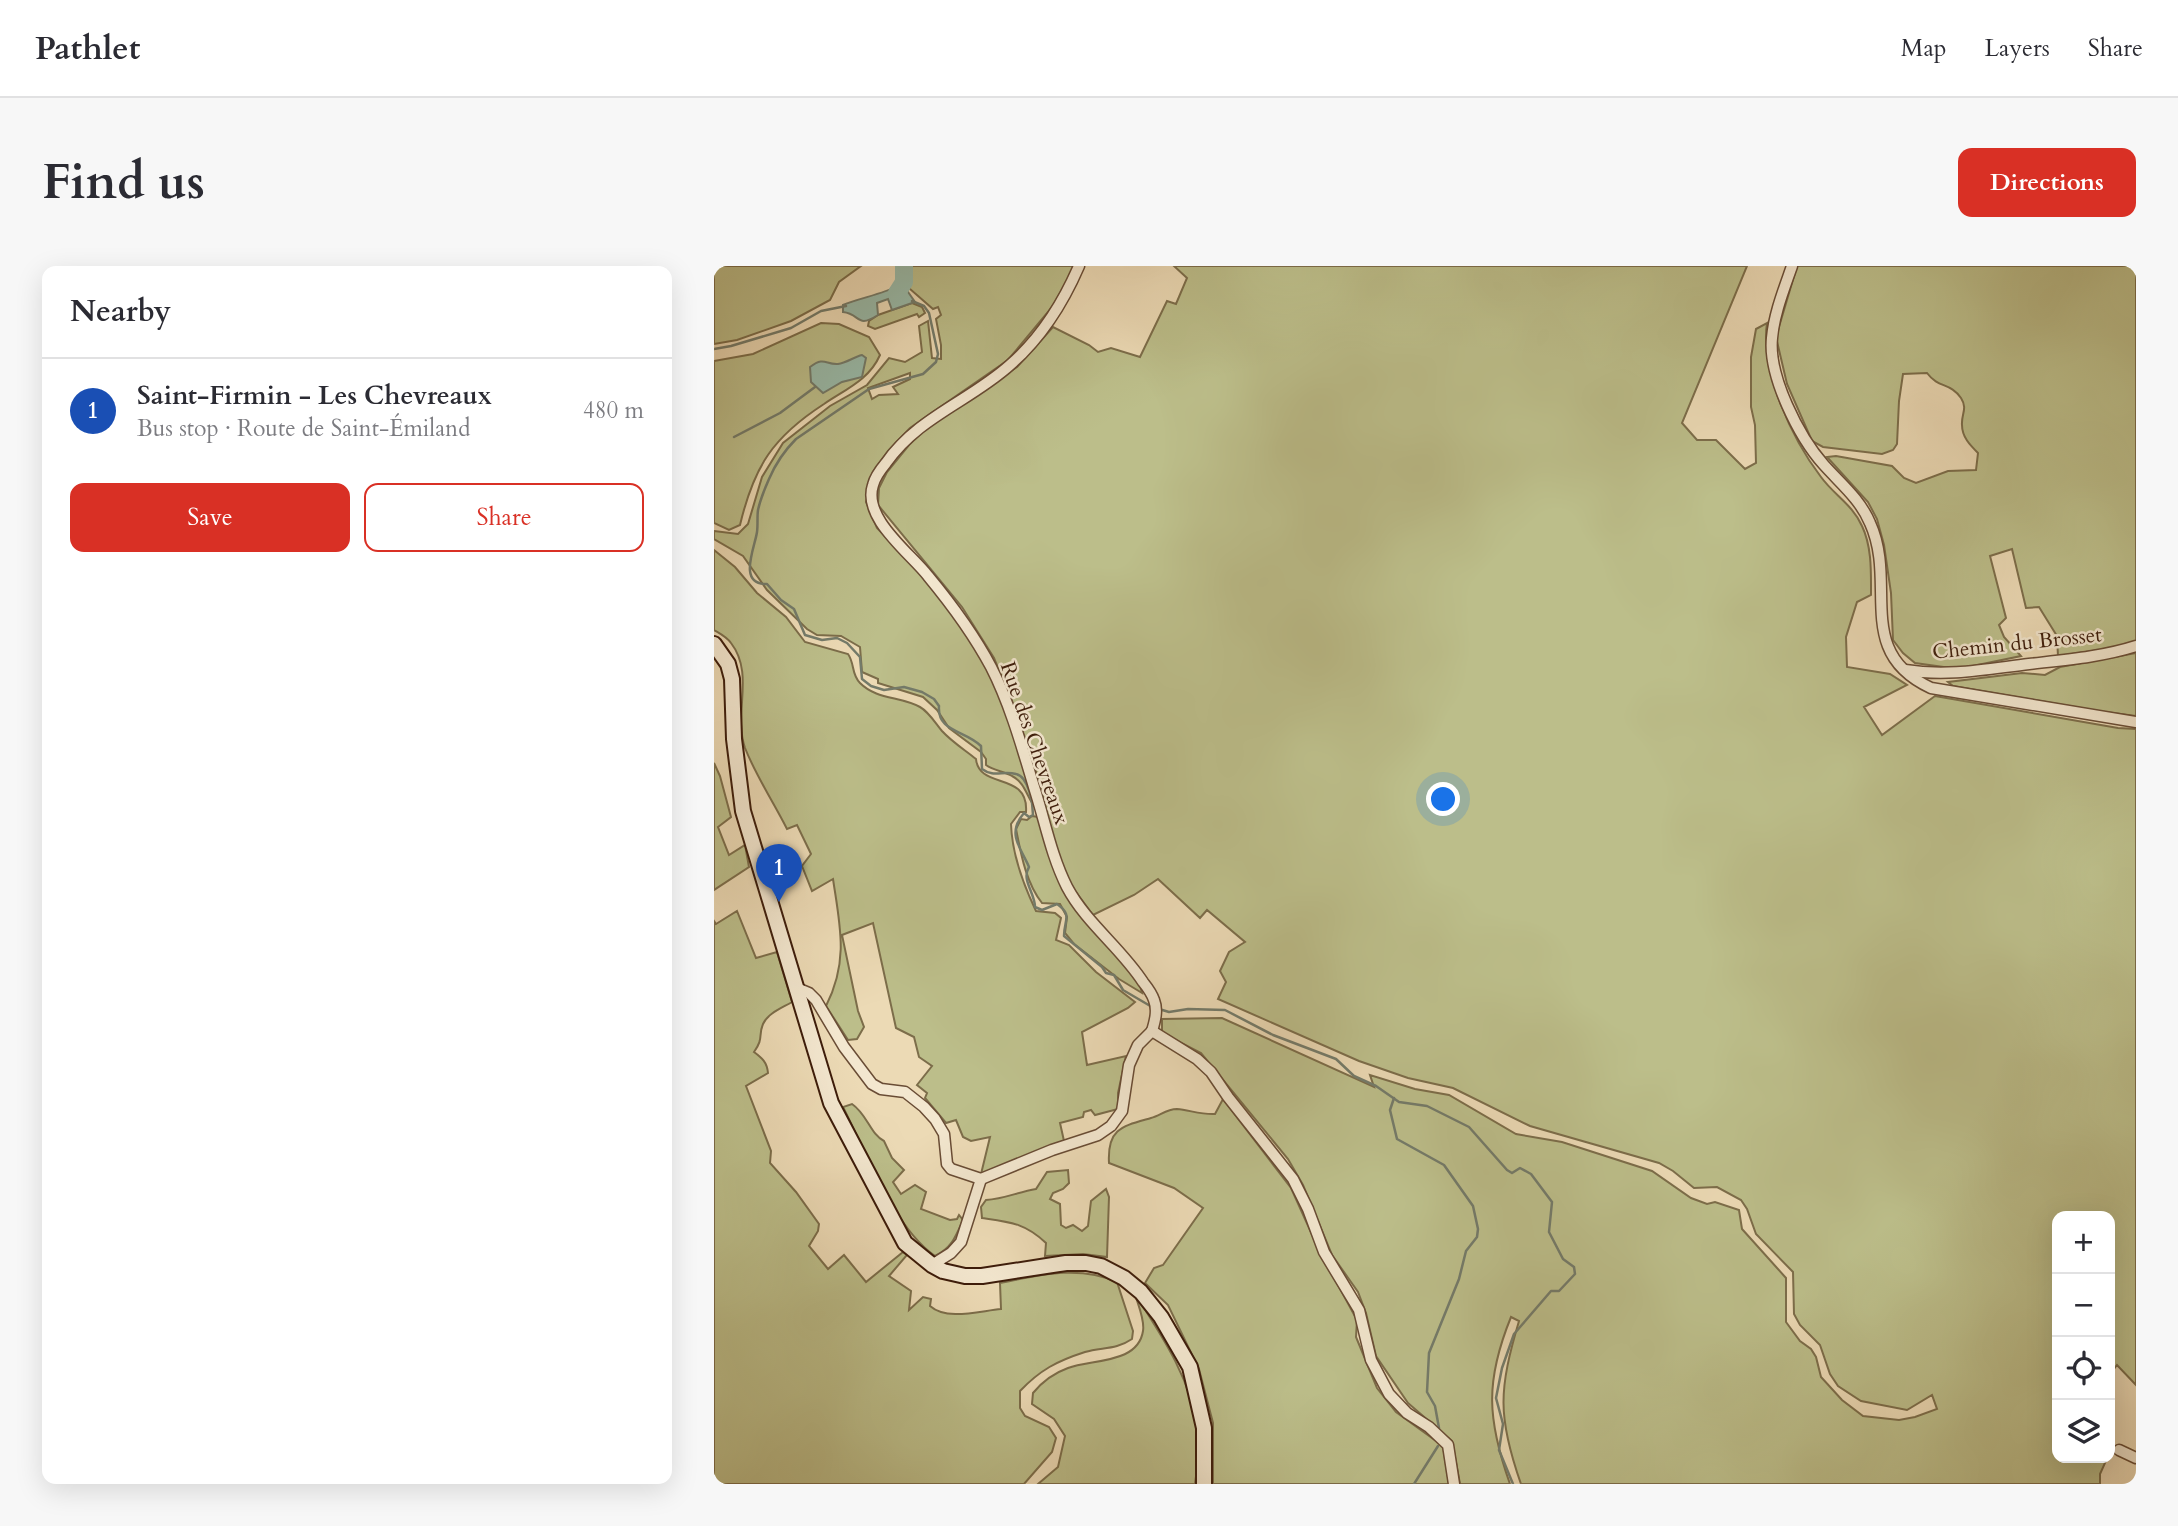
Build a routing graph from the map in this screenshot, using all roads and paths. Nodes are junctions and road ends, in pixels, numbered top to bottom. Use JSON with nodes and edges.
{"nodes":[{"id":1,"x":1079,"y":266,"type":"edge"},
{"id":2,"x":1791,"y":266,"type":"edge"},
{"id":3,"x":714,"y":644,"type":"edge"},
{"id":4,"x":2136,"y":646,"type":"edge"},
{"id":5,"x":1902,"y":669,"type":"junction"},
{"id":6,"x":2136,"y":722,"type":"edge"},
{"id":7,"x":797,"y":988,"type":"junction"},
{"id":8,"x":1152,"y":1031,"type":"junction"},
{"id":9,"x":981,"y":1179,"type":"junction"},
{"id":10,"x":932,"y":1265,"type":"junction"},
{"id":11,"x":2119,"y":1450,"type":"dead end"},
{"id":12,"x":2136,"y":1458,"type":"edge"},
{"id":13,"x":1204,"y":1484,"type":"edge"},
{"id":14,"x":1454,"y":1484,"type":"edge"}],
"edges":[{"from":1,"to":8,"type":"street","name":"Rue des Chevreaux"},
{"from":2,"to":5,"type":"street"},
{"from":3,"to":7,"type":"main road"},
{"from":4,"to":5,"type":"street","name":"Chemin du Brosset"},
{"from":5,"to":6,"type":"street"},
{"from":7,"to":9,"type":"street"},
{"from":7,"to":10,"type":"main road"},
{"from":8,"to":9,"type":"street"},
{"from":8,"to":14,"type":"street"},
{"from":9,"to":10,"type":"street"},
{"from":10,"to":13,"type":"main road"},
{"from":11,"to":12,"type":"street"}]}
